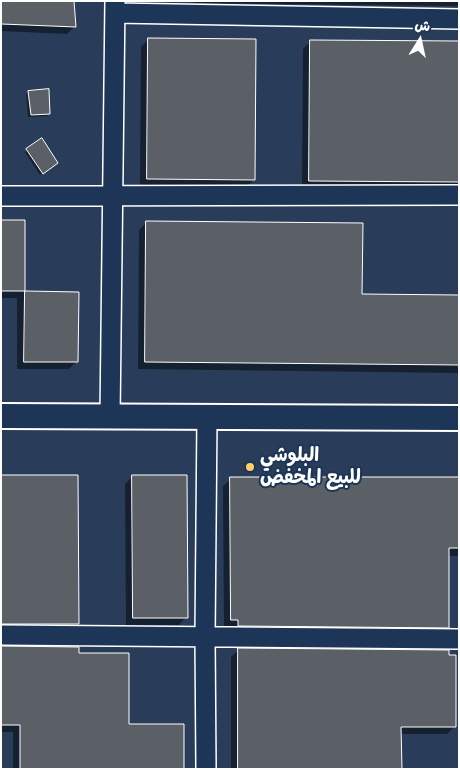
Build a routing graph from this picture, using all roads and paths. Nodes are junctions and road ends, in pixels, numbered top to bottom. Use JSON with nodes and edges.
{"nodes":[{"id":1,"x":115,"y":7,"type":"edge"},
{"id":2,"x":459,"y":19,"type":"edge"},
{"id":3,"x":459,"y":195,"type":"edge"},
{"id":4,"x":1,"y":196,"type":"edge"},
{"id":5,"x":112,"y":196,"type":"junction"},
{"id":6,"x":1,"y":416,"type":"edge"},
{"id":7,"x":110,"y":416,"type":"junction"},
{"id":8,"x":207,"y":416,"type":"junction"},
{"id":9,"x":459,"y":418,"type":"edge"},
{"id":10,"x":1,"y":635,"type":"edge"},
{"id":11,"x":205,"y":636,"type":"junction"},
{"id":12,"x":459,"y":639,"type":"edge"},
{"id":13,"x":206,"y":769,"type":"edge"}],
"edges":[{"from":1,"to":2,"type":"street"},
{"from":1,"to":5,"type":"street"},
{"from":3,"to":5,"type":"street"},
{"from":4,"to":5,"type":"street"},
{"from":5,"to":7,"type":"street"},
{"from":6,"to":7,"type":"street"},
{"from":7,"to":8,"type":"street"},
{"from":8,"to":9,"type":"street"},
{"from":8,"to":11,"type":"street"},
{"from":10,"to":11,"type":"street"},
{"from":11,"to":12,"type":"street"},
{"from":11,"to":13,"type":"street"}]}
